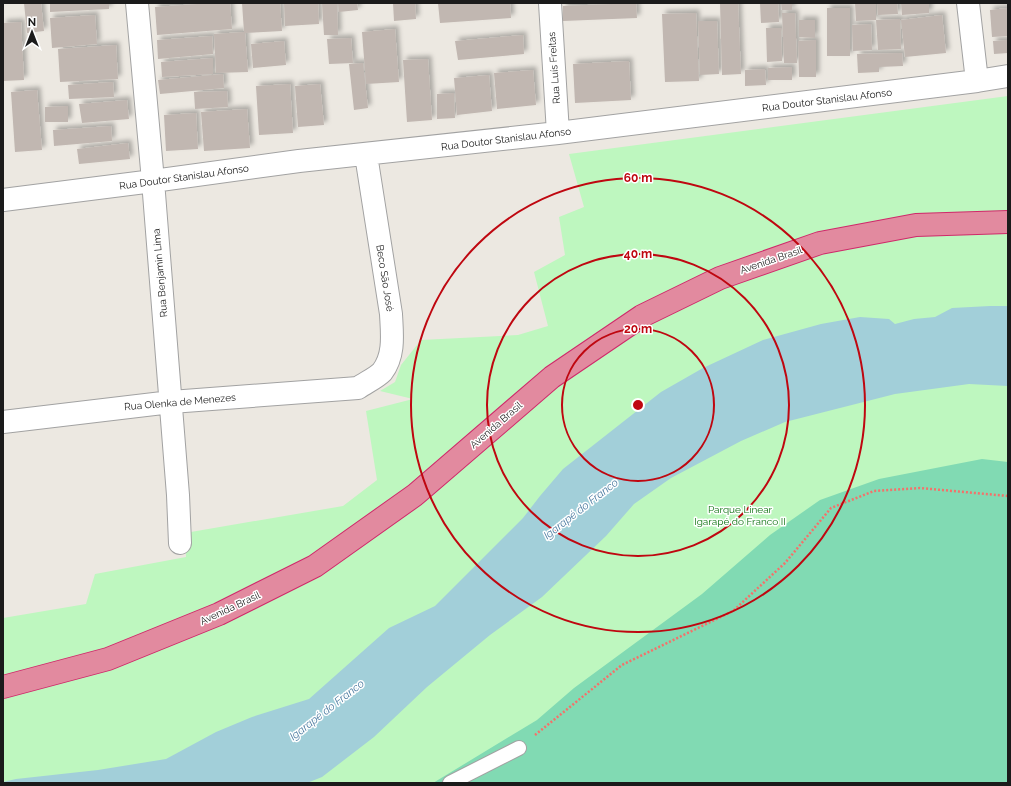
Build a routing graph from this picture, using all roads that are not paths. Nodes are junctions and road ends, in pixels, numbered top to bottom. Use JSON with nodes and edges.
{"nodes":[{"id":1,"x":137,"y":3,"type":"edge"},
{"id":2,"x":550,"y":3,"type":"edge"},
{"id":3,"x":968,"y":3,"type":"edge"},
{"id":4,"x":1008,"y":76,"type":"edge"},
{"id":5,"x":977,"y":81,"type":"junction"},
{"id":6,"x":558,"y":133,"type":"junction"},
{"id":7,"x":366,"y":155,"type":"junction"},
{"id":8,"x":153,"y":182,"type":"junction"},
{"id":9,"x":3,"y":200,"type":"edge"},
{"id":10,"x":1008,"y":222,"type":"edge"},
{"id":11,"x":358,"y":388,"type":"joint"},
{"id":12,"x":171,"y":402,"type":"junction"},
{"id":13,"x":3,"y":422,"type":"edge"},
{"id":14,"x":180,"y":543,"type":"dead end"},
{"id":15,"x":3,"y":687,"type":"edge"},
{"id":16,"x":518,"y":748,"type":"road end"},
{"id":17,"x":450,"y":783,"type":"edge"}],
"edges":[{"from":1,"to":8,"type":"street","name":"Rua Benjamin Lima"},
{"from":2,"to":6,"type":"street","name":"Rua Luís Freitas"},
{"from":3,"to":5,"type":"street"},
{"from":4,"to":5,"type":"street","name":"Rua Doutor Stanislau Afonso"},
{"from":5,"to":6,"type":"street","name":"Rua Doutor Stanislau Afonso"},
{"from":6,"to":7,"type":"street","name":"Rua Doutor Stanislau Afonso"},
{"from":7,"to":8,"type":"street","name":"Rua Doutor Stanislau Afonso"},
{"from":7,"to":11,"type":"street","name":"Beco São José"},
{"from":8,"to":9,"type":"street","name":"Rua Doutor Stanislau Afonso"},
{"from":8,"to":12,"type":"street","name":"Rua Benjamin Lima"},
{"from":10,"to":15,"type":"highway","name":"Avenida Brasil"},
{"from":11,"to":12,"type":"street","name":"Rua Olenka de Menezes"},
{"from":12,"to":13,"type":"street","name":"Rua Olenka de Menezes"},
{"from":12,"to":14,"type":"street","name":"Rua Benjamin Lima"},
{"from":16,"to":17,"type":"lane"}]}
